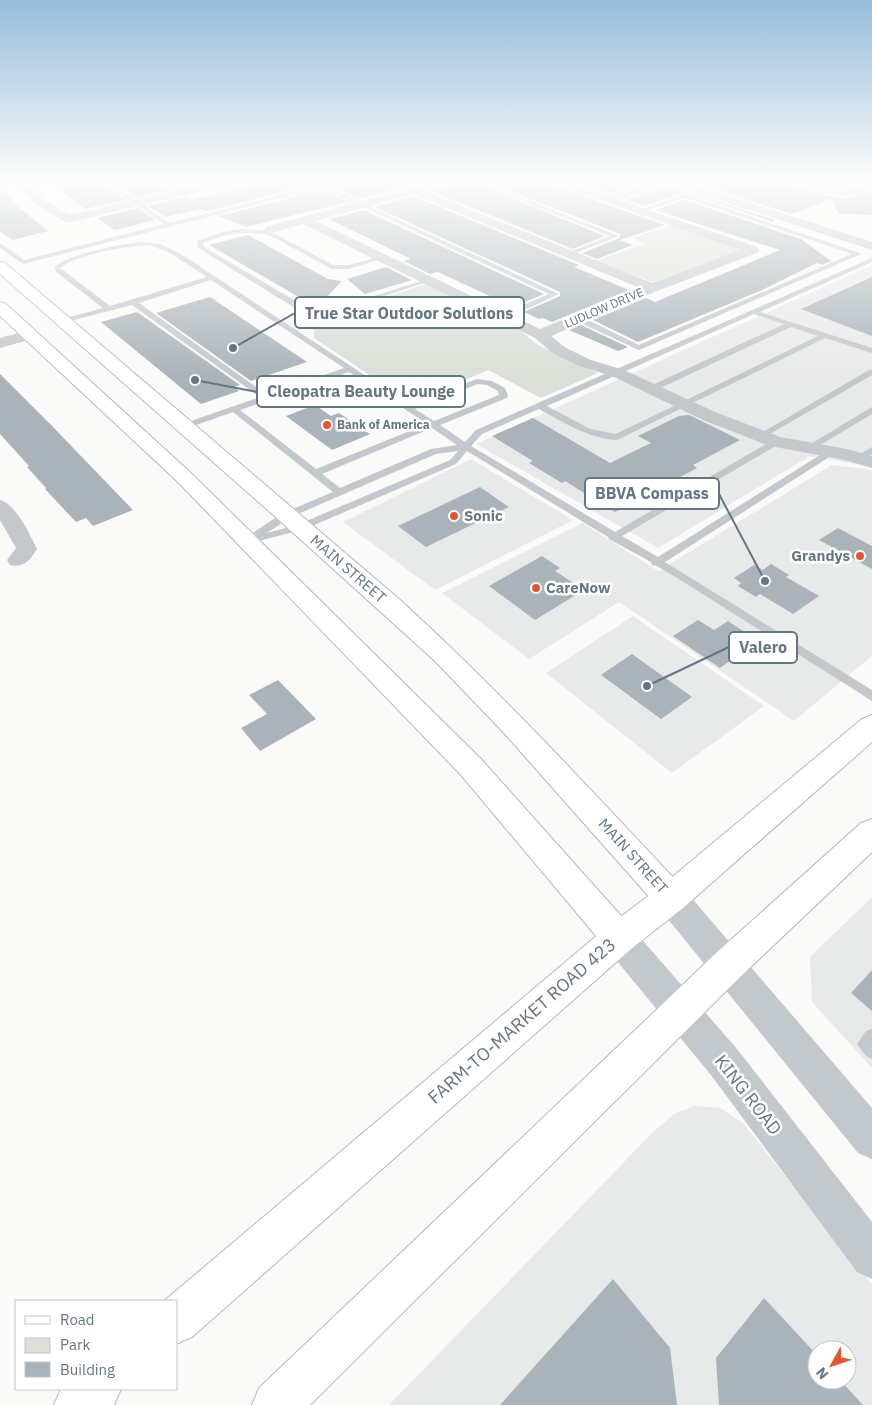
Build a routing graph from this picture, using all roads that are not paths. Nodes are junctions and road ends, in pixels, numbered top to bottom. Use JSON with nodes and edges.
{"nodes":[{"id":1,"x":0,"y":245,"type":"edge"},
{"id":2,"x":88,"y":246,"type":"edge"},
{"id":3,"x":128,"y":246,"type":"edge"},
{"id":4,"x":158,"y":246,"type":"edge"},
{"id":5,"x":200,"y":246,"type":"edge"},
{"id":6,"x":293,"y":246,"type":"edge"},
{"id":7,"x":359,"y":246,"type":"edge"},
{"id":8,"x":448,"y":246,"type":"edge"},
{"id":9,"x":548,"y":246,"type":"edge"},
{"id":10,"x":591,"y":246,"type":"edge"},
{"id":11,"x":739,"y":246,"type":"edge"},
{"id":12,"x":833,"y":246,"type":"edge"},
{"id":13,"x":569,"y":254,"type":"junction"},
{"id":14,"x":382,"y":257,"type":"junction"},
{"id":15,"x":872,"y":260,"type":"edge"},
{"id":16,"x":0,"y":266,"type":"edge"},
{"id":17,"x":212,"y":278,"type":"junction"},
{"id":18,"x":427,"y":281,"type":"junction"},
{"id":19,"x":652,"y":288,"type":"junction"},
{"id":20,"x":133,"y":302,"type":"junction"},
{"id":21,"x":0,"y":307,"type":"edge"},
{"id":22,"x":108,"y":308,"type":"junction"},
{"id":23,"x":754,"y":312,"type":"junction"},
{"id":24,"x":502,"y":317,"type":"junction"},
{"id":25,"x":579,"y":319,"type":"junction"},
{"id":26,"x":65,"y":321,"type":"junction"},
{"id":27,"x":791,"y":324,"type":"junction"},
{"id":28,"x":29,"y":333,"type":"junction"},
{"id":29,"x":540,"y":335,"type":"junction"},
{"id":30,"x":825,"y":335,"type":"junction"},
{"id":31,"x":0,"y":343,"type":"edge"},
{"id":32,"x":872,"y":351,"type":"edge"},
{"id":33,"x":350,"y":369,"type":"junction"},
{"id":34,"x":872,"y":372,"type":"edge"},
{"id":35,"x":618,"y":373,"type":"junction"},
{"id":36,"x":651,"y":389,"type":"junction"},
{"id":37,"x":266,"y":398,"type":"junction"},
{"id":38,"x":684,"y":404,"type":"junction"},
{"id":39,"x":541,"y":406,"type":"junction"},
{"id":40,"x":234,"y":409,"type":"junction"},
{"id":41,"x":408,"y":409,"type":"junction"},
{"id":42,"x":872,"y":410,"type":"edge"},
{"id":43,"x":432,"y":425,"type":"junction"},
{"id":44,"x":185,"y":426,"type":"junction"},
{"id":45,"x":768,"y":439,"type":"junction"},
{"id":46,"x":466,"y":447,"type":"junction"},
{"id":47,"x":809,"y":448,"type":"junction"},
{"id":48,"x":831,"y":452,"type":"junction"},
{"id":49,"x":867,"y":457,"type":"edge"},
{"id":50,"x":314,"y":473,"type":"junction"},
{"id":51,"x":339,"y":492,"type":"junction"},
{"id":52,"x":0,"y":506,"type":"edge"},
{"id":53,"x":294,"y":521,"type":"junction"},
{"id":54,"x":613,"y":537,"type":"junction"},
{"id":55,"x":247,"y":541,"type":"junction"},
{"id":56,"x":18,"y":560,"type":"dead end"},
{"id":57,"x":656,"y":563,"type":"junction"},
{"id":58,"x":872,"y":696,"type":"edge"},
{"id":59,"x":872,"y":726,"type":"edge"},
{"id":60,"x":872,"y":832,"type":"edge"},
{"id":61,"x":671,"y":898,"type":"junction"},
{"id":62,"x":619,"y":938,"type":"junction"},
{"id":63,"x":726,"y":966,"type":"junction"},
{"id":64,"x":681,"y":1011,"type":"junction"},
{"id":65,"x":872,"y":1037,"type":"edge"},
{"id":66,"x":872,"y":1050,"type":"edge"},
{"id":67,"x":872,"y":1139,"type":"edge"},
{"id":68,"x":872,"y":1257,"type":"edge"},
{"id":69,"x":178,"y":1319,"type":"edge"},
{"id":70,"x":96,"y":1390,"type":"edge"},
{"id":71,"x":78,"y":1405,"type":"edge"},
{"id":72,"x":276,"y":1405,"type":"edge"}],
"edges":[{"from":1,"to":2,"type":"lane"},
{"from":3,"to":22,"type":"lane"},
{"from":4,"to":17,"type":"lane"},
{"from":5,"to":18,"type":"lane"},
{"from":6,"to":14,"type":"lane"},
{"from":7,"to":14,"type":"street"},
{"from":8,"to":24,"type":"lane"},
{"from":9,"to":13,"type":"street"},
{"from":10,"to":13,"type":"lane"},
{"from":11,"to":19,"type":"street","name":"LUDLOW DRIVE"},
{"from":12,"to":25,"type":"lane"},
{"from":13,"to":19,"type":"street"},
{"from":14,"to":18,"type":"street"},
{"from":15,"to":23,"type":"lane"},
{"from":16,"to":26,"type":"main road","name":"MAIN STREET"},
{"from":17,"to":20,"type":"lane"},
{"from":17,"to":33,"type":"lane"},
{"from":18,"to":24,"type":"street"},
{"from":19,"to":25,"type":"street","name":"LUDLOW DRIVE"},
{"from":20,"to":22,"type":"lane"},
{"from":20,"to":37,"type":"lane"},
{"from":21,"to":28,"type":"main road"},
{"from":22,"to":26,"type":"lane"},
{"from":23,"to":27,"type":"lane"},
{"from":23,"to":35,"type":"lane"},
{"from":24,"to":29,"type":"street"},
{"from":25,"to":29,"type":"street","name":"LUDLOW DRIVE"},
{"from":26,"to":28,"type":"main road"},
{"from":26,"to":44,"type":"main road","name":"MAIN STREET"},
{"from":27,"to":30,"type":"lane"},
{"from":27,"to":36,"type":"lane"},
{"from":28,"to":31,"type":"street"},
{"from":28,"to":55,"type":"main road"},
{"from":29,"to":35,"type":"street"},
{"from":30,"to":32,"type":"lane"},
{"from":30,"to":38,"type":"lane"},
{"from":33,"to":37,"type":"lane"},
{"from":33,"to":41,"type":"lane"},
{"from":34,"to":45,"type":"lane"},
{"from":35,"to":36,"type":"street"},
{"from":35,"to":39,"type":"lane"},
{"from":36,"to":38,"type":"street"},
{"from":37,"to":40,"type":"lane"},
{"from":38,"to":39,"type":"lane"},
{"from":38,"to":45,"type":"street"},
{"from":39,"to":46,"type":"lane"},
{"from":40,"to":44,"type":"lane"},
{"from":40,"to":50,"type":"lane"},
{"from":41,"to":43,"type":"lane"},
{"from":41,"to":43,"type":"lane"},
{"from":42,"to":47,"type":"lane"},
{"from":43,"to":46,"type":"lane"},
{"from":43,"to":50,"type":"lane"},
{"from":44,"to":53,"type":"main road","name":"MAIN STREET"},
{"from":45,"to":47,"type":"street"},
{"from":45,"to":54,"type":"lane"},
{"from":46,"to":51,"type":"lane"},
{"from":46,"to":53,"type":"lane"},
{"from":46,"to":54,"type":"lane"},
{"from":47,"to":48,"type":"street"},
{"from":48,"to":49,"type":"street"},
{"from":48,"to":57,"type":"lane"},
{"from":50,"to":51,"type":"lane"},
{"from":51,"to":53,"type":"lane"},
{"from":52,"to":56,"type":"street"},
{"from":53,"to":55,"type":"lane"},
{"from":53,"to":55,"type":"lane"},
{"from":53,"to":61,"type":"main road","name":"MAIN STREET"},
{"from":54,"to":57,"type":"lane"},
{"from":55,"to":62,"type":"main road"},
{"from":57,"to":58,"type":"lane"},
{"from":59,"to":61,"type":"main road","name":"FARM-TO-MARKET ROAD 423"},
{"from":60,"to":63,"type":"main road"},
{"from":61,"to":62,"type":"main road","name":"FARM-TO-MARKET ROAD 423"},
{"from":61,"to":63,"type":"street"},
{"from":62,"to":64,"type":"street","name":"KING ROAD"},
{"from":62,"to":69,"type":"main road","name":"FARM-TO-MARKET ROAD 423"},
{"from":63,"to":64,"type":"main road"},
{"from":63,"to":67,"type":"street"},
{"from":64,"to":68,"type":"street","name":"KING ROAD"},
{"from":64,"to":72,"type":"main road"},
{"from":65,"to":66,"type":"lane"},
{"from":70,"to":71,"type":"main road"}]}
